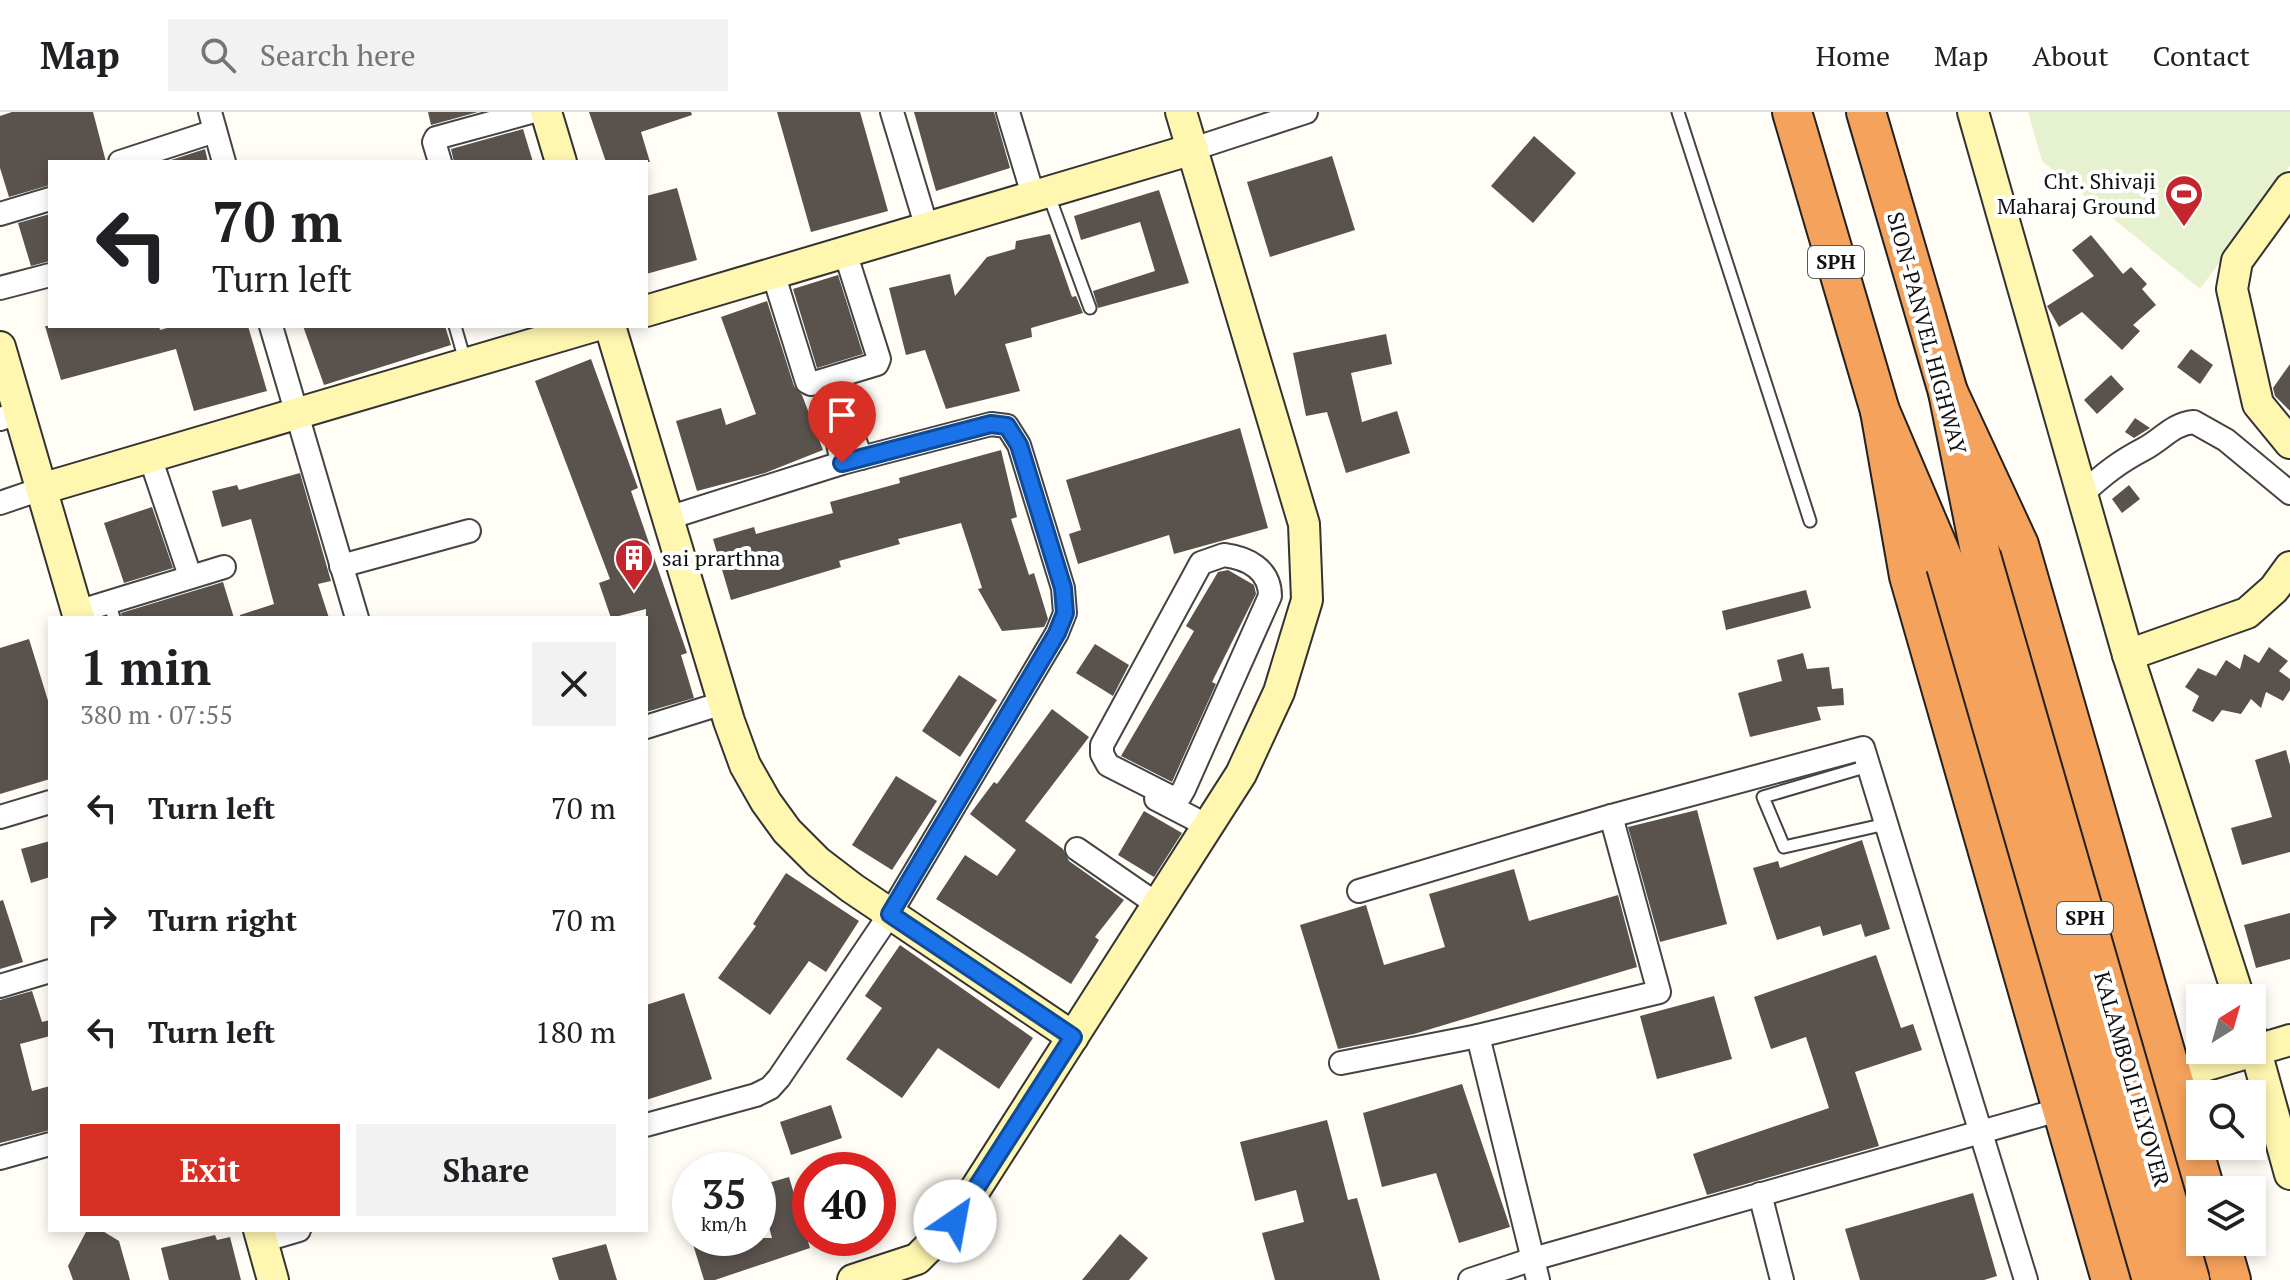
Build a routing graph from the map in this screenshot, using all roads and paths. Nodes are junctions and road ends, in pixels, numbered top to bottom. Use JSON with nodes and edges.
{"nodes":[{"id":1,"x":531,"y":112,"type":"edge"},
{"id":2,"x":546,"y":112,"type":"edge"},
{"id":3,"x":892,"y":112,"type":"edge"},
{"id":4,"x":1008,"y":112,"type":"edge"},
{"id":5,"x":1181,"y":112,"type":"edge"},
{"id":6,"x":1306,"y":112,"type":"edge"},
{"id":7,"x":1678,"y":112,"type":"edge"},
{"id":8,"x":1792,"y":112,"type":"edge"},
{"id":9,"x":1866,"y":112,"type":"edge"},
{"id":10,"x":1973,"y":112,"type":"edge"},
{"id":11,"x":212,"y":122,"type":"edge"},
{"id":12,"x":1193,"y":149,"type":"junction"},
{"id":13,"x":125,"y":160,"type":"edge"},
{"id":14,"x":223,"y":160,"type":"edge"},
{"id":15,"x":439,"y":160,"type":"edge"},
{"id":16,"x":560,"y":160,"type":"edge"},
{"id":17,"x":2290,"y":188,"type":"edge"},
{"id":18,"x":1041,"y":194,"type":"junction"},
{"id":19,"x":48,"y":200,"type":"edge"},
{"id":20,"x":0,"y":214,"type":"edge"},
{"id":21,"x":927,"y":228,"type":"junction"},
{"id":22,"x":845,"y":252,"type":"junction"},
{"id":23,"x":773,"y":273,"type":"junction"},
{"id":24,"x":48,"y":276,"type":"edge"},
{"id":25,"x":0,"y":288,"type":"edge"},
{"id":26,"x":1090,"y":308,"type":"dead end"},
{"id":27,"x":648,"y":310,"type":"edge"},
{"id":28,"x":272,"y":328,"type":"edge"},
{"id":29,"x":456,"y":328,"type":"edge"},
{"id":30,"x":587,"y":328,"type":"edge"},
{"id":31,"x":611,"y":328,"type":"edge"},
{"id":32,"x":0,"y":347,"type":"edge"},
{"id":33,"x":466,"y":364,"type":"junction"},
{"id":34,"x":1948,"y":392,"type":"junction"},
{"id":35,"x":8,"y":406,"type":"edge"},
{"id":36,"x":1880,"y":411,"type":"junction"},
{"id":37,"x":296,"y":414,"type":"junction"},
{"id":38,"x":2290,"y":443,"type":"edge"},
{"id":39,"x":150,"y":457,"type":"junction"},
{"id":40,"x":41,"y":489,"type":"junction"},
{"id":41,"x":2290,"y":493,"type":"edge"},
{"id":42,"x":2082,"y":494,"type":"junction"},
{"id":43,"x":0,"y":503,"type":"edge"},
{"id":44,"x":668,"y":518,"type":"junction"},
{"id":45,"x":1810,"y":521,"type":"dead end"},
{"id":46,"x":469,"y":531,"type":"dead end"},
{"id":47,"x":1964,"y":561,"type":"junction"},
{"id":48,"x":341,"y":566,"type":"junction"},
{"id":49,"x":187,"y":567,"type":"junction"},
{"id":50,"x":2290,"y":567,"type":"edge"},
{"id":51,"x":1307,"y":600,"type":"junction"},
{"id":52,"x":1267,"y":603,"type":"junction"},
{"id":53,"x":77,"y":610,"type":"edge"},
{"id":54,"x":111,"y":610,"type":"edge"},
{"id":55,"x":356,"y":616,"type":"edge"},
{"id":56,"x":2128,"y":655,"type":"junction"},
{"id":57,"x":723,"y":703,"type":"junction"},
{"id":58,"x":648,"y":726,"type":"edge"},
{"id":59,"x":1868,"y":766,"type":"junction"},
{"id":60,"x":1140,"y":792,"type":"dead end"},
{"id":61,"x":48,"y":803,"type":"edge"},
{"id":62,"x":1611,"y":816,"type":"junction"},
{"id":63,"x":0,"y":817,"type":"edge"},
{"id":64,"x":1886,"y":824,"type":"junction"},
{"id":65,"x":1208,"y":826,"type":"junction"},
{"id":66,"x":1077,"y":849,"type":"dead end"},
{"id":67,"x":1359,"y":891,"type":"dead end"},
{"id":68,"x":1158,"y":905,"type":"junction"},
{"id":69,"x":890,"y":914,"type":"junction"},
{"id":70,"x":48,"y":972,"type":"edge"},
{"id":71,"x":2234,"y":984,"type":"edge"},
{"id":72,"x":0,"y":986,"type":"edge"},
{"id":73,"x":1478,"y":1036,"type":"junction"},
{"id":74,"x":1073,"y":1037,"type":"junction"},
{"id":75,"x":2290,"y":1040,"type":"edge"},
{"id":76,"x":2266,"y":1042,"type":"edge"},
{"id":77,"x":1341,"y":1063,"type":"dead end"},
{"id":78,"x":2200,"y":1064,"type":"edge"},
{"id":79,"x":2260,"y":1064,"type":"edge"},
{"id":80,"x":2172,"y":1075,"type":"junction"},
{"id":81,"x":2062,"y":1109,"type":"junction"},
{"id":82,"x":648,"y":1124,"type":"edge"},
{"id":83,"x":1981,"y":1132,"type":"junction"},
{"id":84,"x":48,"y":1145,"type":"edge"},
{"id":85,"x":0,"y":1158,"type":"edge"},
{"id":86,"x":2290,"y":1174,"type":"edge"},
{"id":87,"x":2201,"y":1176,"type":"edge"},
{"id":88,"x":1760,"y":1194,"type":"junction"},
{"id":89,"x":286,"y":1232,"type":"edge"},
{"id":90,"x":260,"y":1236,"type":"edge"},
{"id":91,"x":2224,"y":1256,"type":"edge"},
{"id":92,"x":1536,"y":1269,"type":"edge"},
{"id":93,"x":273,"y":1280,"type":"edge"},
{"id":94,"x":853,"y":1280,"type":"edge"},
{"id":95,"x":1470,"y":1280,"type":"edge"},
{"id":96,"x":1782,"y":1280,"type":"edge"},
{"id":97,"x":2026,"y":1280,"type":"edge"},
{"id":98,"x":2111,"y":1280,"type":"edge"},
{"id":99,"x":2152,"y":1280,"type":"edge"},
{"id":100,"x":2190,"y":1280,"type":"edge"},
{"id":101,"x":2231,"y":1280,"type":"edge"}],
"edges":[{"from":1,"to":15,"type":"street"},
{"from":2,"to":16,"type":"street"},
{"from":3,"to":21,"type":"street"},
{"from":4,"to":18,"type":"street"},
{"from":5,"to":12,"type":"street"},
{"from":6,"to":12,"type":"street"},
{"from":7,"to":45,"type":"lane"},
{"from":8,"to":36,"type":"highway","number":"SPH"},
{"from":9,"to":34,"type":"highway","name":"SION-PANVEL HIGHWAY","number":"SPH"},
{"from":10,"to":42,"type":"street"},
{"from":11,"to":13,"type":"street"},
{"from":11,"to":14,"type":"street"},
{"from":12,"to":18,"type":"street"},
{"from":12,"to":51,"type":"street"},
{"from":17,"to":38,"type":"street"},
{"from":18,"to":21,"type":"street"},
{"from":18,"to":26,"type":"lane"},
{"from":19,"to":20,"type":"street"},
{"from":21,"to":22,"type":"street"},
{"from":22,"to":23,"type":"street"},
{"from":22,"to":23,"type":"street"},
{"from":23,"to":27,"type":"street"},
{"from":24,"to":25,"type":"street"},
{"from":28,"to":37,"type":"street"},
{"from":29,"to":33,"type":"lane"},
{"from":30,"to":33,"type":"street"},
{"from":31,"to":44,"type":"street"},
{"from":32,"to":35,"type":"street"},
{"from":33,"to":37,"type":"street"},
{"from":34,"to":47,"type":"highway","name":"SION-PANVEL HIGHWAY","number":"SPH"},
{"from":34,"to":80,"type":"highway"},
{"from":35,"to":40,"type":"street"},
{"from":36,"to":47,"type":"highway","number":"SPH"},
{"from":36,"to":81,"type":"highway"},
{"from":37,"to":39,"type":"street"},
{"from":37,"to":48,"type":"street"},
{"from":39,"to":40,"type":"street"},
{"from":39,"to":49,"type":"street"},
{"from":40,"to":43,"type":"street"},
{"from":40,"to":53,"type":"street"},
{"from":41,"to":42,"type":"street"},
{"from":42,"to":56,"type":"street"},
{"from":44,"to":57,"type":"street"},
{"from":44,"to":69,"type":"street"},
{"from":46,"to":48,"type":"street"},
{"from":47,"to":99,"type":"highway","name":"KALAMBOLI FLYOVER","number":"SPH","bridge":true},
{"from":47,"to":100,"type":"highway","name":"KALAMBOLI FLYOVER","number":"SPH","bridge":true},
{"from":48,"to":55,"type":"street"},
{"from":49,"to":53,"type":"street"},
{"from":49,"to":54,"type":"street"},
{"from":50,"to":56,"type":"street"},
{"from":51,"to":52,"type":"street"},
{"from":51,"to":65,"type":"street"},
{"from":52,"to":52,"type":"street"},
{"from":53,"to":54,"type":"street"},
{"from":56,"to":71,"type":"street"},
{"from":57,"to":58,"type":"street"},
{"from":57,"to":69,"type":"street"},
{"from":59,"to":62,"type":"street"},
{"from":59,"to":64,"type":"street"},
{"from":59,"to":64,"type":"lane"},
{"from":60,"to":65,"type":"street"},
{"from":61,"to":63,"type":"street"},
{"from":62,"to":67,"type":"street"},
{"from":62,"to":73,"type":"street"},
{"from":64,"to":83,"type":"street"},
{"from":65,"to":68,"type":"street"},
{"from":66,"to":68,"type":"street"},
{"from":68,"to":74,"type":"street"},
{"from":69,"to":74,"type":"street"},
{"from":69,"to":82,"type":"street"},
{"from":70,"to":72,"type":"street"},
{"from":73,"to":77,"type":"street"},
{"from":73,"to":92,"type":"street"},
{"from":74,"to":94,"type":"street"},
{"from":75,"to":76,"type":"street"},
{"from":78,"to":80,"type":"street"},
{"from":79,"to":86,"type":"street"},
{"from":80,"to":81,"type":"street"},
{"from":80,"to":87,"type":"highway"},
{"from":81,"to":83,"type":"street"},
{"from":81,"to":98,"type":"highway"},
{"from":83,"to":88,"type":"street"},
{"from":83,"to":97,"type":"street"},
{"from":84,"to":85,"type":"street"},
{"from":88,"to":92,"type":"street"},
{"from":88,"to":96,"type":"street"},
{"from":89,"to":90,"type":"street"},
{"from":90,"to":93,"type":"street"},
{"from":91,"to":101,"type":"highway"},
{"from":92,"to":95,"type":"street"}]}
